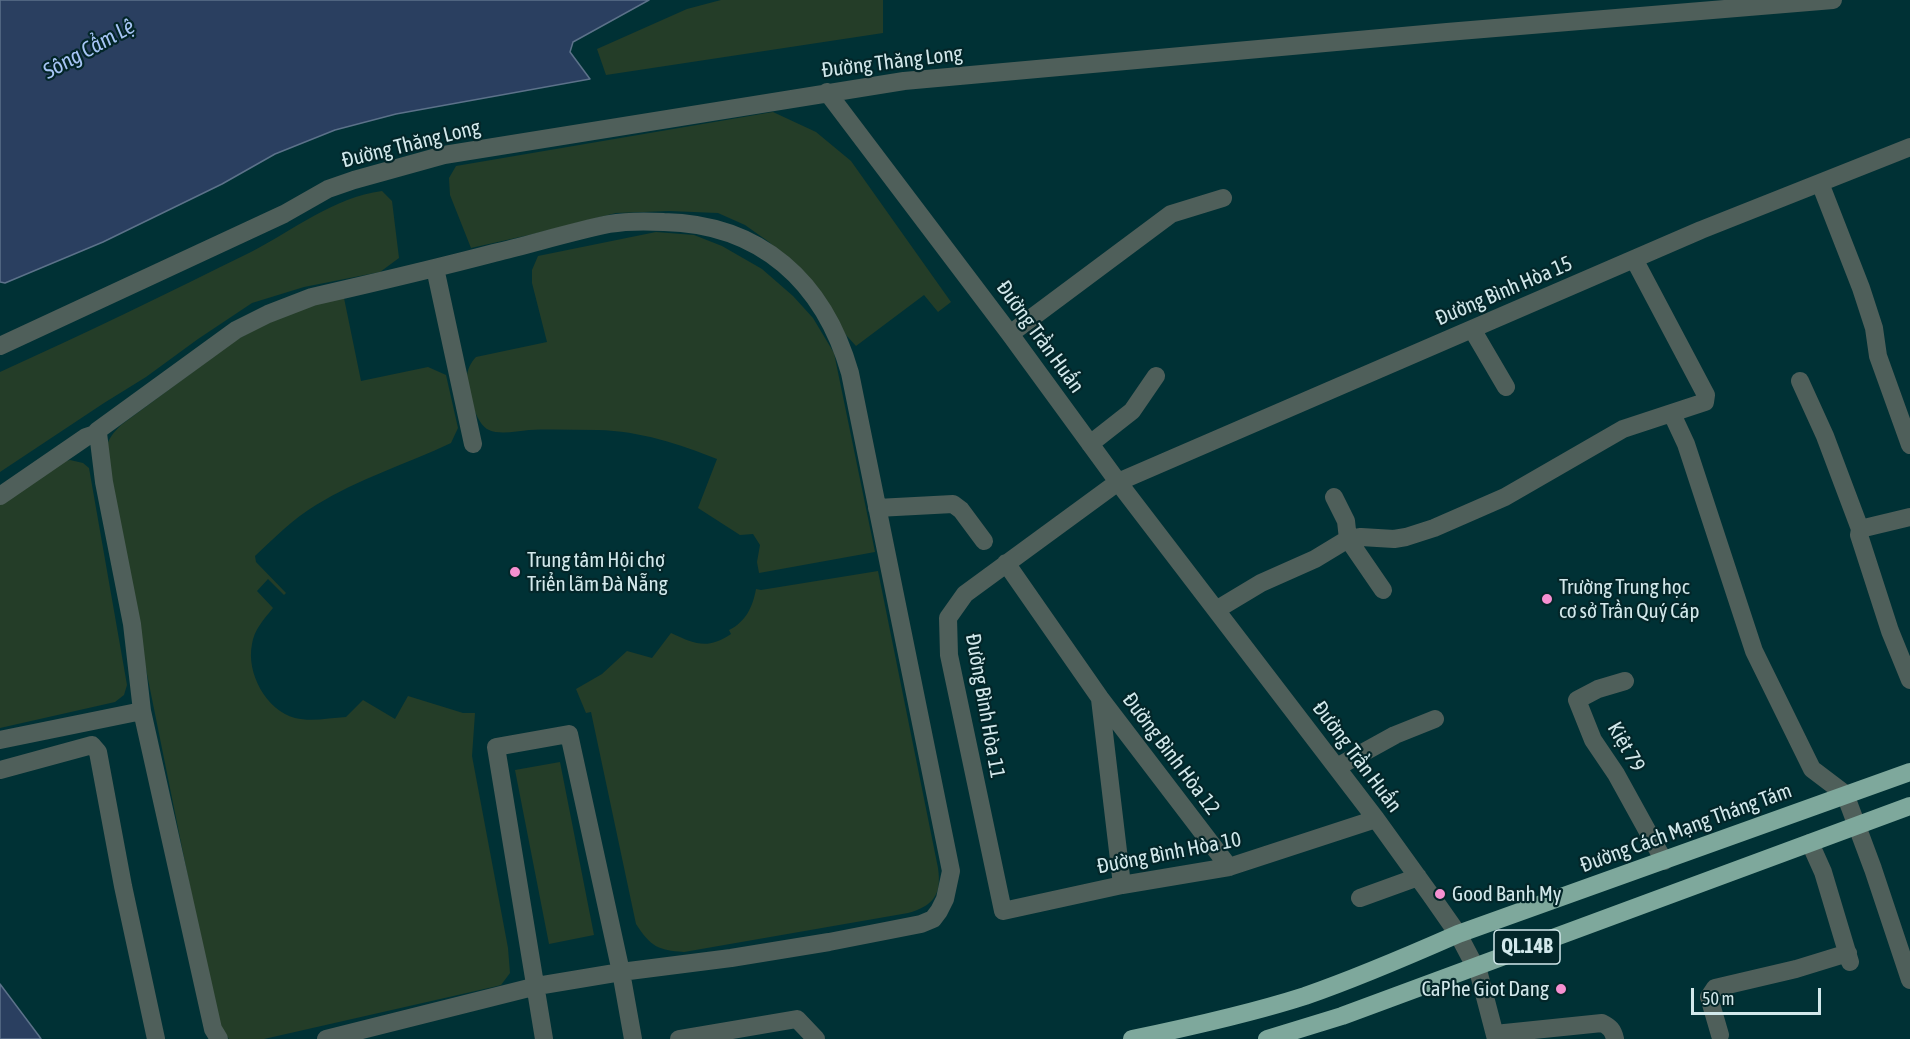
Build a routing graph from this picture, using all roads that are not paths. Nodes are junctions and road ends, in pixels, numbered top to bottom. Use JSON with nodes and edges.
{"nodes":[{"id":1,"x":1833,"y":0,"type":"edge"},
{"id":2,"x":826,"y":92,"type":"junction"},
{"id":3,"x":1910,"y":147,"type":"edge"},
{"id":4,"x":1820,"y":183,"type":"junction"},
{"id":5,"x":1223,"y":198,"type":"dead end"},
{"id":6,"x":1634,"y":259,"type":"junction"},
{"id":7,"x":435,"y":268,"type":"junction"},
{"id":8,"x":1472,"y":329,"type":"junction"},
{"id":9,"x":1010,"y":334,"type":"junction"},
{"id":10,"x":0,"y":346,"type":"edge"},
{"id":11,"x":1156,"y":376,"type":"dead end"},
{"id":12,"x":1800,"y":381,"type":"dead end"},
{"id":13,"x":1506,"y":387,"type":"dead end"},
{"id":14,"x":1672,"y":414,"type":"junction"},
{"id":15,"x":98,"y":433,"type":"junction"},
{"id":16,"x":473,"y":444,"type":"dead end"},
{"id":17,"x":1090,"y":444,"type":"junction"},
{"id":18,"x":1910,"y":445,"type":"edge"},
{"id":19,"x":1118,"y":482,"type":"junction"},
{"id":20,"x":0,"y":496,"type":"edge"},
{"id":21,"x":1334,"y":497,"type":"dead end"},
{"id":22,"x":877,"y":508,"type":"junction"},
{"id":23,"x":1910,"y":517,"type":"edge"},
{"id":24,"x":1860,"y":529,"type":"junction"},
{"id":25,"x":1348,"y":539,"type":"junction"},
{"id":26,"x":984,"y":541,"type":"dead end"},
{"id":27,"x":1006,"y":562,"type":"junction"},
{"id":28,"x":1383,"y":590,"type":"dead end"},
{"id":29,"x":1216,"y":610,"type":"junction"},
{"id":30,"x":1910,"y":680,"type":"edge"},
{"id":31,"x":1625,"y":681,"type":"dead end"},
{"id":32,"x":1100,"y":698,"type":"junction"},
{"id":33,"x":142,"y":711,"type":"junction"},
{"id":34,"x":1434,"y":719,"type":"dead end"},
{"id":35,"x":0,"y":740,"type":"edge"},
{"id":36,"x":1337,"y":767,"type":"junction"},
{"id":37,"x":0,"y":770,"type":"edge"},
{"id":38,"x":1910,"y":772,"type":"edge"},
{"id":39,"x":1845,"y":794,"type":"junction"},
{"id":40,"x":1910,"y":806,"type":"edge"},
{"id":41,"x":1376,"y":819,"type":"junction"},
{"id":42,"x":1856,"y":824,"type":"junction"},
{"id":43,"x":1810,"y":843,"type":"junction"},
{"id":44,"x":1664,"y":861,"type":"junction"},
{"id":45,"x":1229,"y":867,"type":"junction"},
{"id":46,"x":1418,"y":877,"type":"junction"},
{"id":47,"x":1122,"y":885,"type":"junction"},
{"id":48,"x":1360,"y":898,"type":"dead end"},
{"id":49,"x":1003,"y":911,"type":"joint"},
{"id":50,"x":1458,"y":934,"type":"junction"},
{"id":51,"x":1474,"y":966,"type":"junction"},
{"id":52,"x":621,"y":972,"type":"junction"},
{"id":53,"x":1909,"y":974,"type":"edge"},
{"id":54,"x":537,"y":986,"type":"junction"},
{"id":55,"x":1720,"y":1035,"type":"dead end"},
{"id":56,"x":1495,"y":1036,"type":"edge"},
{"id":57,"x":156,"y":1039,"type":"edge"},
{"id":58,"x":219,"y":1039,"type":"edge"},
{"id":59,"x":326,"y":1039,"type":"edge"},
{"id":60,"x":544,"y":1039,"type":"edge"},
{"id":61,"x":633,"y":1039,"type":"edge"},
{"id":62,"x":679,"y":1039,"type":"edge"},
{"id":63,"x":816,"y":1039,"type":"edge"},
{"id":64,"x":1132,"y":1039,"type":"edge"},
{"id":65,"x":1267,"y":1039,"type":"edge"},
{"id":66,"x":1615,"y":1039,"type":"edge"}],
"edges":[{"from":1,"to":2,"type":"street","name":"Đường Thăng Long"},
{"from":2,"to":9,"type":"street","name":"Đường Trần Huấn"},
{"from":2,"to":10,"type":"street","name":"Đường Thăng Long"},
{"from":3,"to":4,"type":"street","name":"Đường Bình Hòa 15"},
{"from":4,"to":6,"type":"street","name":"Đường Bình Hòa 15"},
{"from":4,"to":18,"type":"street"},
{"from":5,"to":9,"type":"street"},
{"from":6,"to":8,"type":"street","name":"Đường Bình Hòa 15"},
{"from":6,"to":14,"type":"street"},
{"from":7,"to":15,"type":"street"},
{"from":7,"to":16,"type":"street"},
{"from":7,"to":22,"type":"street"},
{"from":8,"to":13,"type":"street"},
{"from":8,"to":19,"type":"street","name":"Đường Bình Hòa 15"},
{"from":9,"to":17,"type":"street","name":"Đường Trần Huấn"},
{"from":11,"to":17,"type":"street"},
{"from":12,"to":24,"type":"street"},
{"from":14,"to":25,"type":"street"},
{"from":14,"to":39,"type":"street","name":"Đường Cách Mạng Tháng Tám"},
{"from":15,"to":20,"type":"street"},
{"from":15,"to":33,"type":"street"},
{"from":17,"to":19,"type":"street","name":"Đường Trần Huấn"},
{"from":19,"to":27,"type":"street","name":"Đường Bình Hòa 11"},
{"from":19,"to":29,"type":"street","name":"Đường Trần Huấn"},
{"from":21,"to":25,"type":"street"},
{"from":22,"to":26,"type":"street"},
{"from":22,"to":52,"type":"street"},
{"from":23,"to":24,"type":"street"},
{"from":24,"to":30,"type":"street"},
{"from":25,"to":28,"type":"street"},
{"from":25,"to":29,"type":"street"},
{"from":27,"to":32,"type":"street","name":"Đường Bình Hòa 12"},
{"from":27,"to":49,"type":"street","name":"Đường Bình Hòa 11"},
{"from":29,"to":36,"type":"street","name":"Đường Trần Huấn"},
{"from":31,"to":44,"type":"street","name":"Kiệt 79"},
{"from":32,"to":45,"type":"street","name":"Đường Bình Hòa 12"},
{"from":32,"to":47,"type":"street","name":"Đường Bình Hòa 12"},
{"from":33,"to":35,"type":"street"},
{"from":33,"to":58,"type":"street"},
{"from":34,"to":36,"type":"street"},
{"from":36,"to":41,"type":"street","name":"Đường Trần Huấn"},
{"from":37,"to":57,"type":"street"},
{"from":38,"to":39,"type":"highway","name":"Đường Cách Mạng Tháng Tám","number":"QL.14B"},
{"from":39,"to":42,"type":"street"},
{"from":39,"to":44,"type":"highway","name":"Đường Cách Mạng Tháng Tám","number":"QL.14B"},
{"from":40,"to":42,"type":"highway","number":"QL.14B"},
{"from":41,"to":45,"type":"street","name":"Đường Bình Hòa 10"},
{"from":41,"to":46,"type":"street","name":"Đường Trần Huấn"},
{"from":42,"to":43,"type":"highway","number":"QL.14B"},
{"from":42,"to":53,"type":"street"},
{"from":43,"to":51,"type":"highway","number":"QL.14B"},
{"from":43,"to":55,"type":"street"},
{"from":44,"to":50,"type":"highway","name":"Đường Cách Mạng Tháng Tám","number":"QL.14B"},
{"from":45,"to":47,"type":"street","name":"Đường Bình Hòa 10"},
{"from":46,"to":48,"type":"street"},
{"from":46,"to":50,"type":"street","name":"Đường Trần Huấn"},
{"from":47,"to":49,"type":"street","name":"Đường Bình Hòa 10"},
{"from":50,"to":51,"type":"street","name":"Đường Trần Huấn"},
{"from":50,"to":64,"type":"highway","name":"Đường Cách Mạng Tháng Tám","number":"QL.14B"},
{"from":51,"to":56,"type":"street","name":"Đường Trần Huấn"},
{"from":51,"to":65,"type":"highway","number":"QL.14B"},
{"from":52,"to":54,"type":"street"},
{"from":52,"to":54,"type":"street"},
{"from":52,"to":61,"type":"street"},
{"from":54,"to":59,"type":"street"},
{"from":54,"to":60,"type":"street"},
{"from":56,"to":66,"type":"street"},
{"from":62,"to":63,"type":"street"}]}
